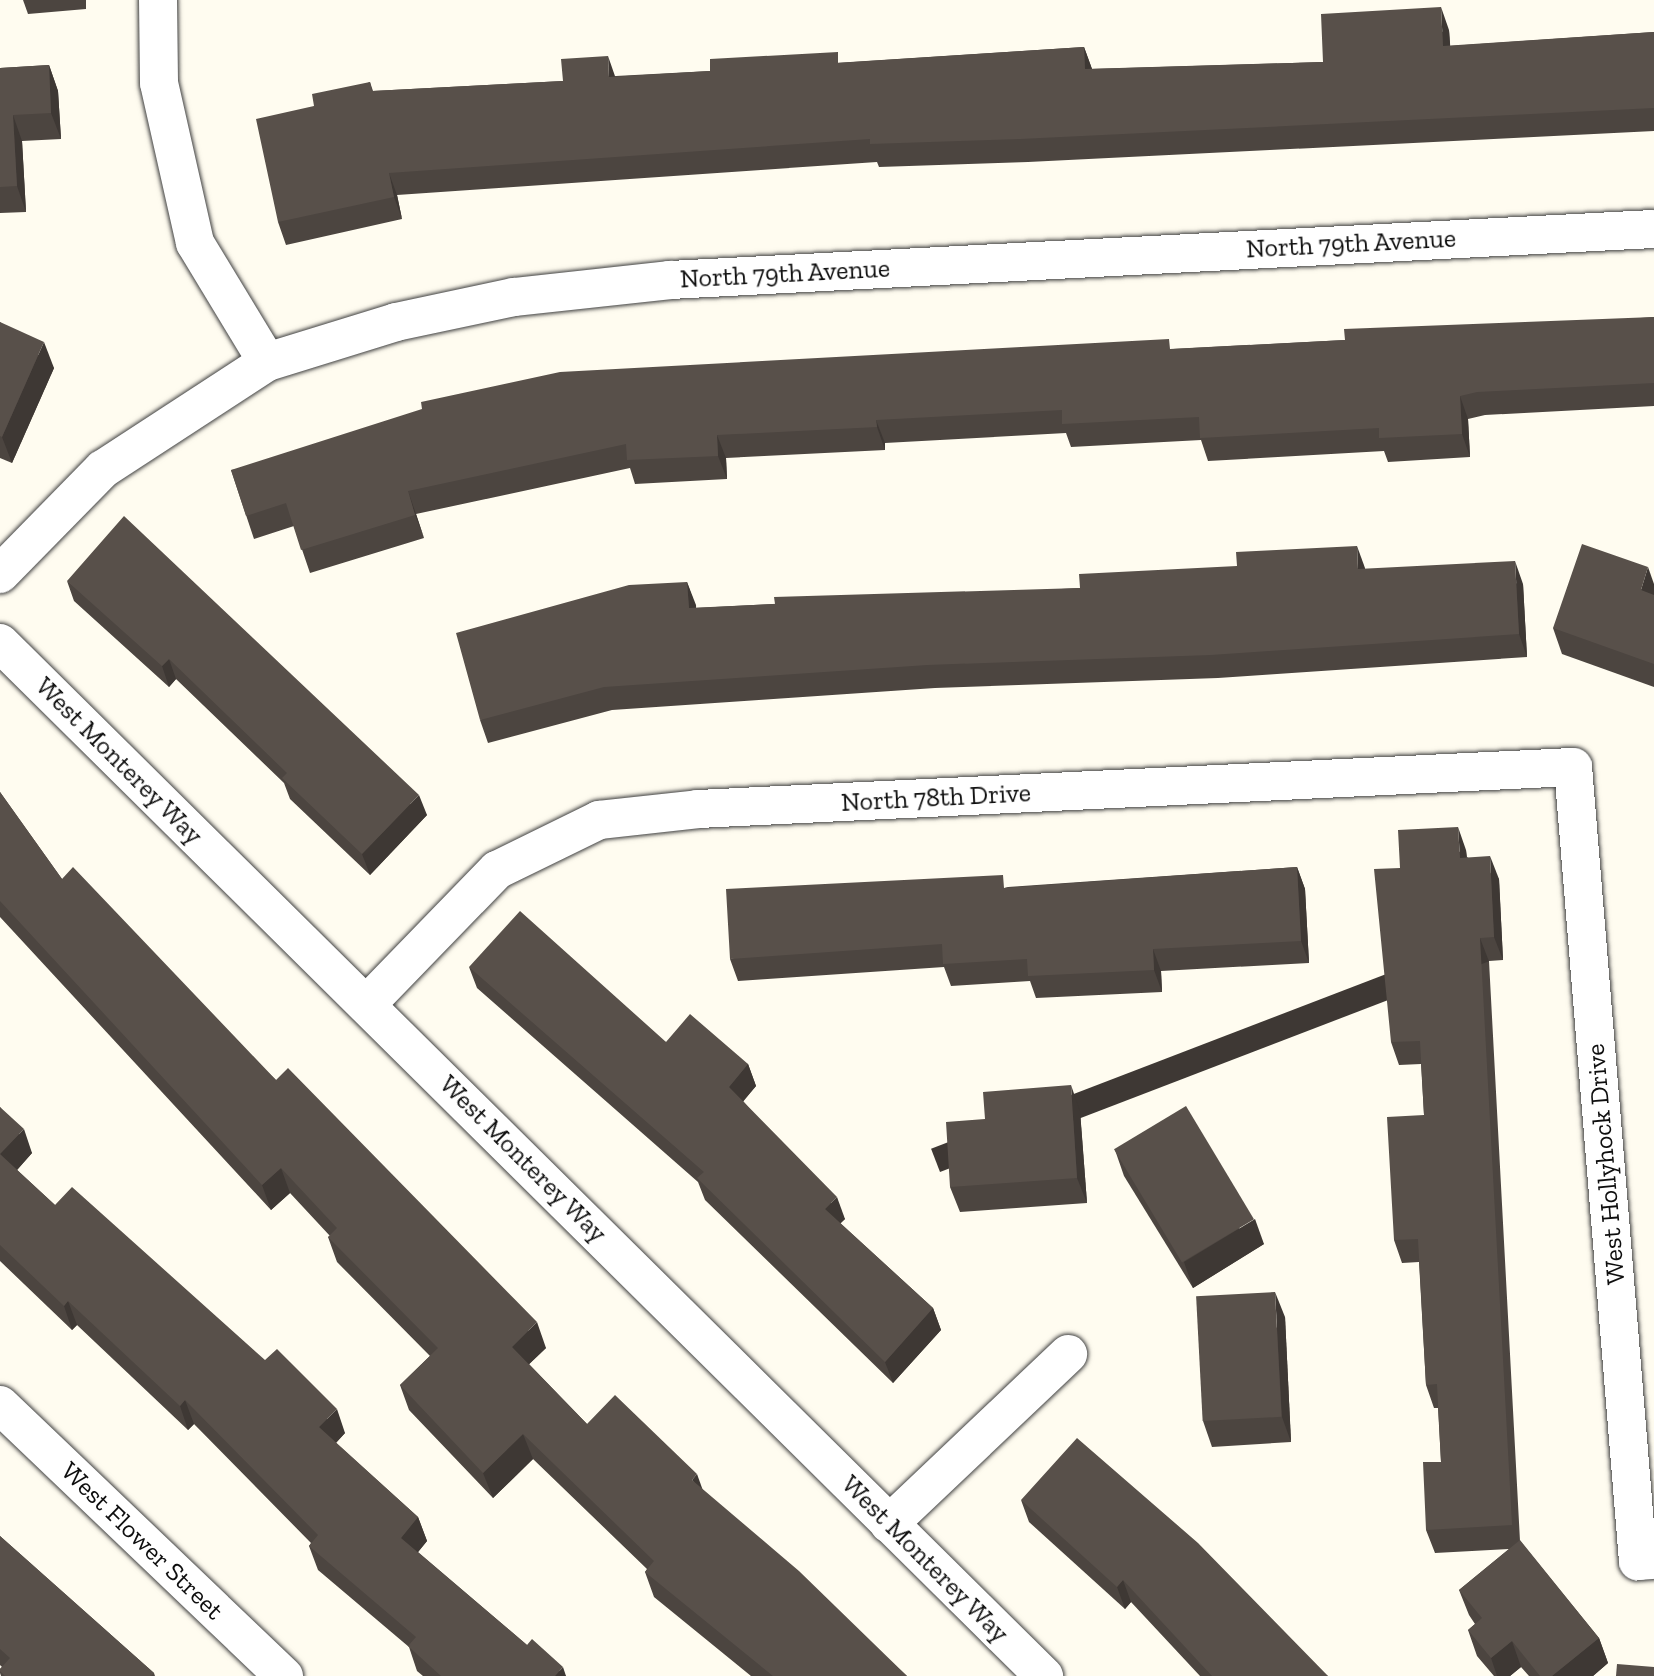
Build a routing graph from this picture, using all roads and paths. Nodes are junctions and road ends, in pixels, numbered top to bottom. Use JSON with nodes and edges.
{"nodes":[{"id":1,"x":158,"y":0,"type":"edge"},
{"id":2,"x":1654,"y":229,"type":"edge"},
{"id":3,"x":267,"y":362,"type":"junction"},
{"id":4,"x":0,"y":574,"type":"edge"},
{"id":5,"x":0,"y":643,"type":"edge"},
{"id":6,"x":1573,"y":767,"type":"joint"},
{"id":7,"x":367,"y":1004,"type":"junction"},
{"id":8,"x":1068,"y":1354,"type":"dead end"},
{"id":9,"x":0,"y":1405,"type":"edge"},
{"id":10,"x":889,"y":1524,"type":"junction"},
{"id":11,"x":1646,"y":1561,"type":"edge"},
{"id":12,"x":284,"y":1676,"type":"edge"},
{"id":13,"x":1044,"y":1676,"type":"edge"}],
"edges":[{"from":1,"to":3,"type":"street"},
{"from":2,"to":3,"type":"street","name":"North 79th Avenue"},
{"from":3,"to":4,"type":"street","name":"North 79th Avenue"},
{"from":5,"to":7,"type":"street","name":"West Monterey Way"},
{"from":6,"to":7,"type":"street","name":"North 78th Drive"},
{"from":6,"to":11,"type":"street","name":"West Hollyhock Drive"},
{"from":7,"to":10,"type":"street","name":"West Monterey Way"},
{"from":8,"to":10,"type":"street"},
{"from":9,"to":12,"type":"street","name":"West Flower Street"},
{"from":10,"to":13,"type":"street","name":"West Monterey Way"}]}
